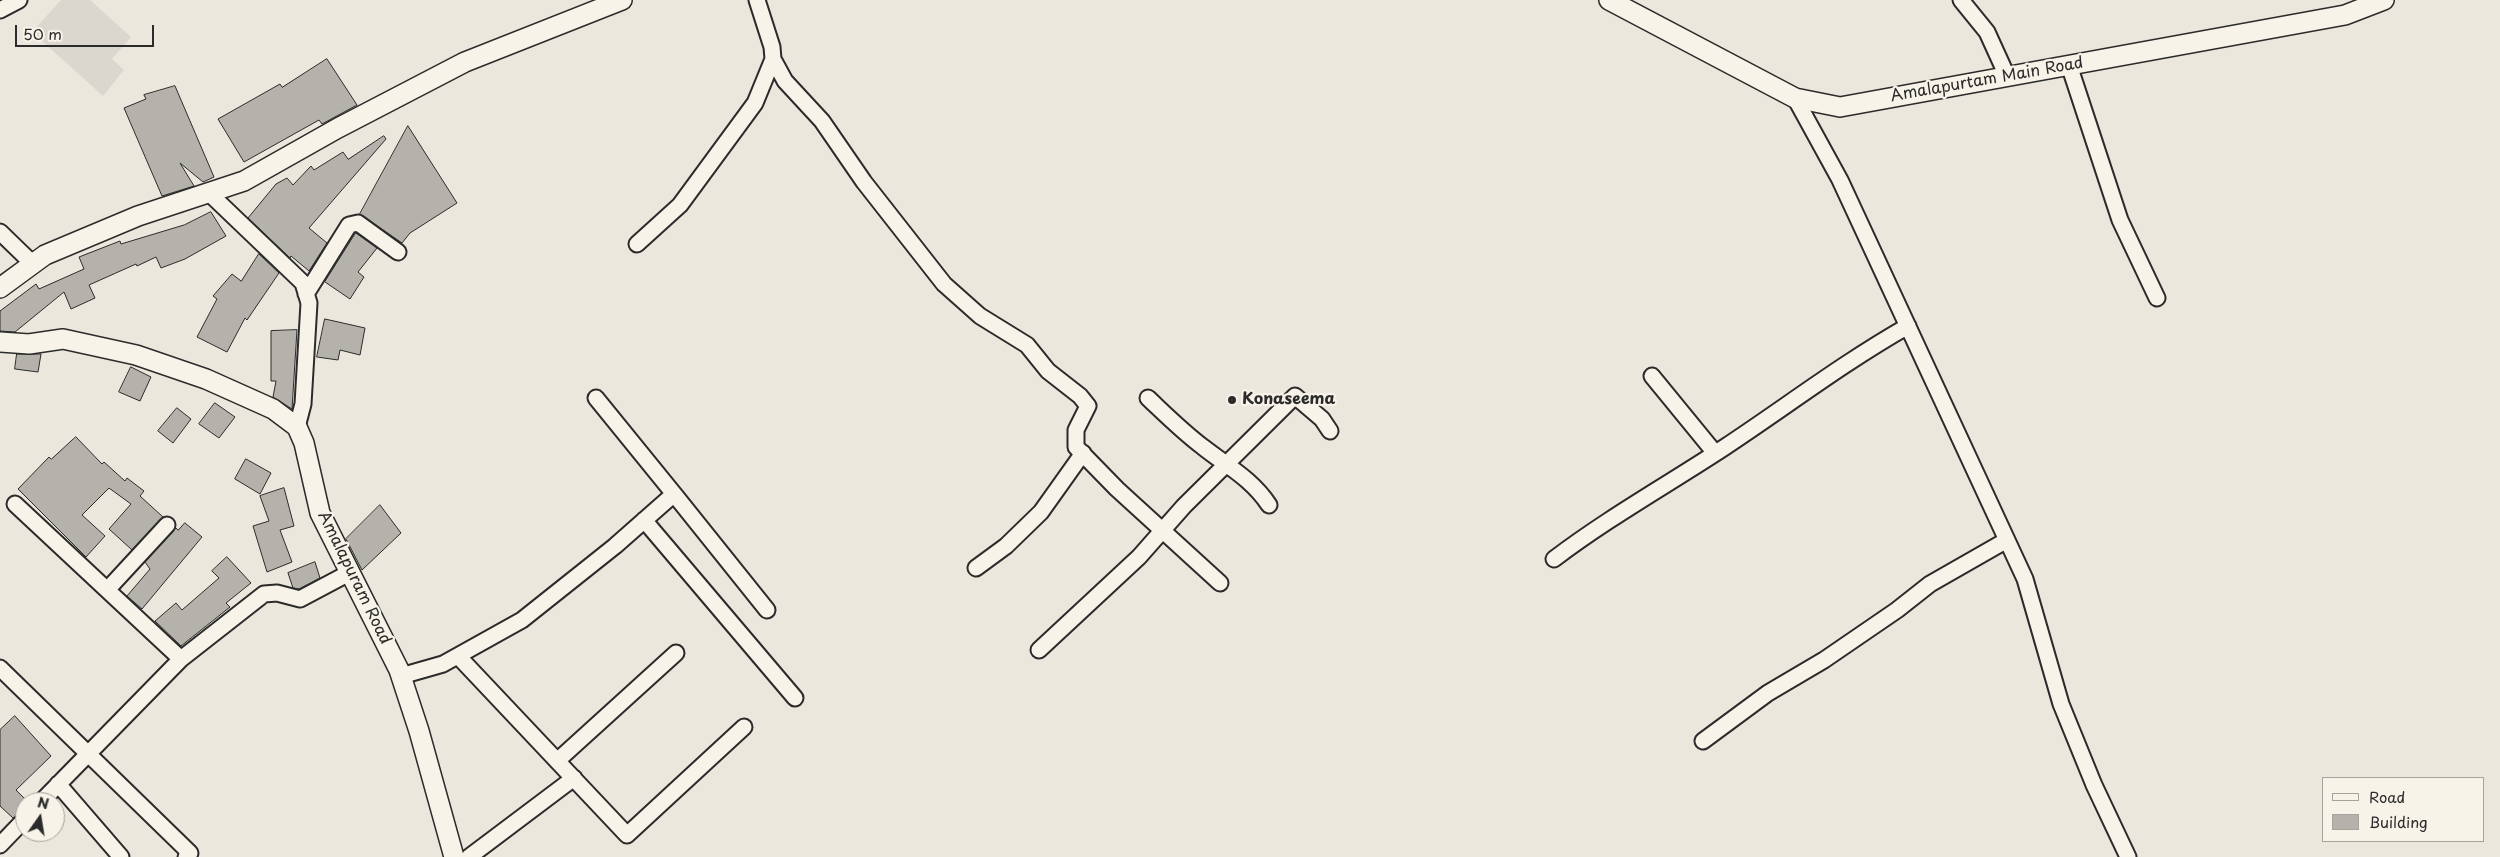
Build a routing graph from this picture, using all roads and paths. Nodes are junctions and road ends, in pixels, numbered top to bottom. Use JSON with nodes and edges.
{"nodes":[{"id":1,"x":19,"y":0,"type":"edge"},
{"id":2,"x":622,"y":0,"type":"edge"},
{"id":3,"x":757,"y":0,"type":"edge"},
{"id":4,"x":1609,"y":0,"type":"edge"},
{"id":5,"x":1962,"y":0,"type":"edge"},
{"id":6,"x":2384,"y":0,"type":"edge"},
{"id":7,"x":0,"y":10,"type":"edge"},
{"id":8,"x":773,"y":59,"type":"junction"},
{"id":9,"x":2069,"y":65,"type":"junction"},
{"id":10,"x":2007,"y":76,"type":"junction"},
{"id":11,"x":1795,"y":98,"type":"junction"},
{"id":12,"x":209,"y":193,"type":"junction"},
{"id":13,"x":0,"y":232,"type":"edge"},
{"id":14,"x":637,"y":244,"type":"dead end"},
{"id":15,"x":398,"y":252,"type":"dead end"},
{"id":16,"x":33,"y":264,"type":"junction"},
{"id":17,"x":0,"y":288,"type":"edge"},
{"id":18,"x":306,"y":294,"type":"junction"},
{"id":19,"x":2157,"y":298,"type":"dead end"},
{"id":20,"x":1908,"y":326,"type":"junction"},
{"id":21,"x":0,"y":342,"type":"edge"},
{"id":22,"x":1652,"y":376,"type":"dead end"},
{"id":23,"x":596,"y":398,"type":"dead end"},
{"id":24,"x":1148,"y":398,"type":"dead end"},
{"id":25,"x":297,"y":427,"type":"junction"},
{"id":26,"x":1330,"y":431,"type":"dead end"},
{"id":27,"x":1083,"y":453,"type":"junction"},
{"id":28,"x":1715,"y":453,"type":"junction"},
{"id":29,"x":1227,"y":463,"type":"junction"},
{"id":30,"x":674,"y":494,"type":"junction"},
{"id":31,"x":15,"y":504,"type":"dead end"},
{"id":32,"x":1269,"y":506,"type":"dead end"},
{"id":33,"x":644,"y":520,"type":"junction"},
{"id":34,"x":167,"y":525,"type":"dead end"},
{"id":35,"x":1162,"y":530,"type":"junction"},
{"id":36,"x":2007,"y":540,"type":"junction"},
{"id":37,"x":1554,"y":559,"type":"dead end"},
{"id":38,"x":976,"y":568,"type":"dead end"},
{"id":39,"x":349,"y":573,"type":"junction"},
{"id":40,"x":1220,"y":583,"type":"dead end"},
{"id":41,"x":107,"y":590,"type":"junction"},
{"id":42,"x":767,"y":610,"type":"dead end"},
{"id":43,"x":1039,"y":650,"type":"dead end"},
{"id":44,"x":676,"y":653,"type":"dead end"},
{"id":45,"x":458,"y":656,"type":"junction"},
{"id":46,"x":181,"y":659,"type":"junction"},
{"id":47,"x":0,"y":668,"type":"edge"},
{"id":48,"x":401,"y":676,"type":"junction"},
{"id":49,"x":795,"y":698,"type":"dead end"},
{"id":50,"x":744,"y":727,"type":"dead end"},
{"id":51,"x":1703,"y":741,"type":"dead end"},
{"id":52,"x":87,"y":754,"type":"junction"},
{"id":53,"x":557,"y":761,"type":"junction"},
{"id":54,"x":574,"y":778,"type":"junction"},
{"id":55,"x":58,"y":784,"type":"junction"},
{"id":56,"x":50,"y":792,"type":"edge"},
{"id":57,"x":15,"y":829,"type":"edge"},
{"id":58,"x":0,"y":845,"type":"edge"},
{"id":59,"x":121,"y":857,"type":"edge"},
{"id":60,"x":186,"y":857,"type":"edge"},
{"id":61,"x":454,"y":857,"type":"edge"},
{"id":62,"x":469,"y":857,"type":"edge"},
{"id":63,"x":2128,"y":857,"type":"edge"}],
"edges":[{"from":1,"to":7,"type":"street"},
{"from":2,"to":12,"type":"street"},
{"from":3,"to":8,"type":"street"},
{"from":4,"to":11,"type":"street","name":"Amalapurtam Main Road"},
{"from":5,"to":10,"type":"street"},
{"from":6,"to":9,"type":"street","name":"Amalapurtam Main Road"},
{"from":8,"to":14,"type":"street"},
{"from":8,"to":27,"type":"street"},
{"from":9,"to":10,"type":"street","name":"Amalapurtam Main Road"},
{"from":9,"to":19,"type":"street"},
{"from":10,"to":11,"type":"street","name":"Amalapurtam Main Road"},
{"from":11,"to":20,"type":"street"},
{"from":12,"to":16,"type":"street"},
{"from":12,"to":18,"type":"street"},
{"from":13,"to":16,"type":"street"},
{"from":15,"to":18,"type":"street"},
{"from":16,"to":17,"type":"street"},
{"from":18,"to":25,"type":"street"},
{"from":20,"to":28,"type":"street"},
{"from":20,"to":36,"type":"street"},
{"from":21,"to":25,"type":"street"},
{"from":22,"to":28,"type":"street"},
{"from":23,"to":30,"type":"street"},
{"from":24,"to":29,"type":"street"},
{"from":25,"to":39,"type":"street","name":"Amalapuram Road"},
{"from":26,"to":29,"type":"street"},
{"from":27,"to":35,"type":"street"},
{"from":27,"to":38,"type":"street"},
{"from":28,"to":37,"type":"street"},
{"from":29,"to":32,"type":"street"},
{"from":29,"to":35,"type":"street"},
{"from":30,"to":33,"type":"street"},
{"from":30,"to":42,"type":"street"},
{"from":31,"to":41,"type":"street"},
{"from":33,"to":45,"type":"street"},
{"from":33,"to":49,"type":"street"},
{"from":34,"to":41,"type":"street"},
{"from":35,"to":40,"type":"street"},
{"from":35,"to":43,"type":"street"},
{"from":36,"to":51,"type":"street"},
{"from":36,"to":63,"type":"street"},
{"from":39,"to":46,"type":"street"},
{"from":39,"to":48,"type":"street","name":"Amalapuram Road"},
{"from":41,"to":46,"type":"street"},
{"from":44,"to":53,"type":"street"},
{"from":45,"to":48,"type":"street"},
{"from":45,"to":53,"type":"street"},
{"from":46,"to":52,"type":"street"},
{"from":47,"to":52,"type":"street"},
{"from":48,"to":61,"type":"street","name":"Amalapuram Road"},
{"from":50,"to":54,"type":"street"},
{"from":52,"to":55,"type":"street"},
{"from":52,"to":60,"type":"street"},
{"from":53,"to":54,"type":"street"},
{"from":54,"to":62,"type":"street"},
{"from":55,"to":56,"type":"street"},
{"from":55,"to":59,"type":"street"},
{"from":57,"to":58,"type":"street"}]}
